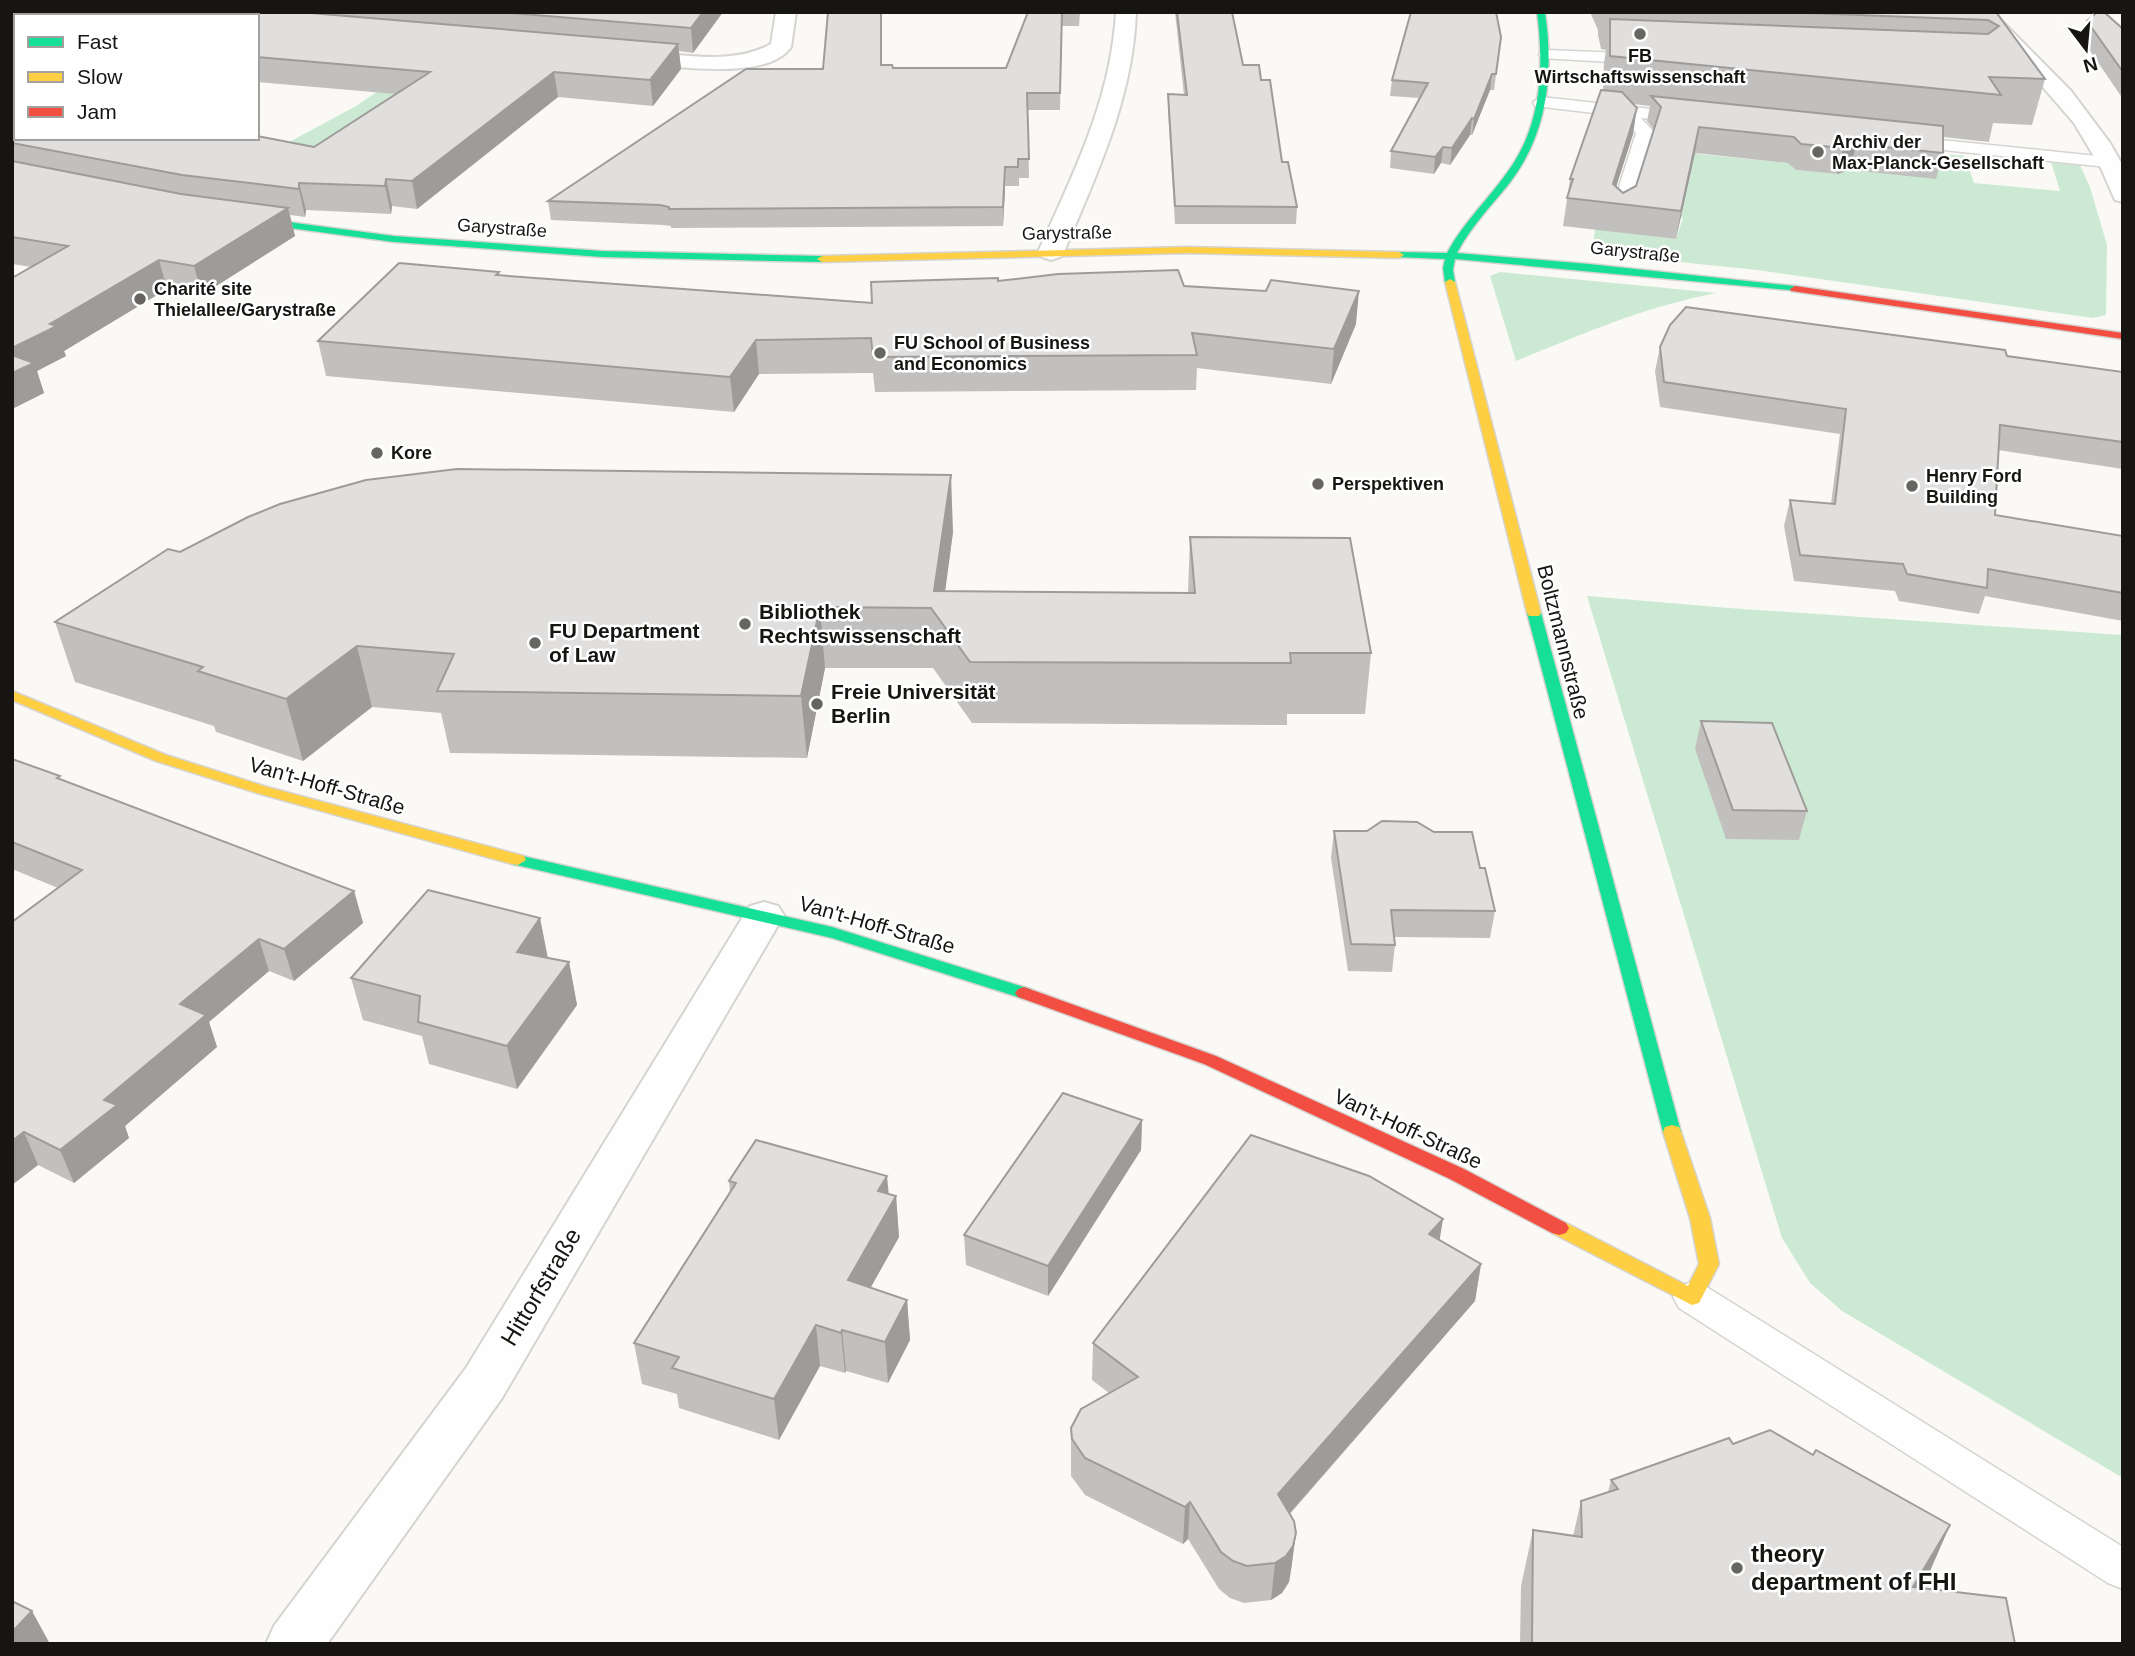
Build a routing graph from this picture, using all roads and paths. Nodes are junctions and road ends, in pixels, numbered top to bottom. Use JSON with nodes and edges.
{"nodes":[{"id":1,"x":786,"y":12,"type":"edge"},
{"id":2,"x":1126,"y":12,"type":"edge"},
{"id":3,"x":1541,"y":12,"type":"edge"},
{"id":4,"x":1981,"y":12,"type":"edge"},
{"id":5,"x":606,"y":54,"type":"edge"},
{"id":6,"x":1547,"y":55,"type":"junction"},
{"id":7,"x":1664,"y":59,"type":"edge"},
{"id":8,"x":1541,"y":102,"type":"junction"},
{"id":9,"x":1624,"y":111,"type":"junction"},
{"id":10,"x":1706,"y":120,"type":"edge"},
{"id":11,"x":1885,"y":139,"type":"edge"},
{"id":12,"x":2108,"y":162,"type":"junction"},
{"id":13,"x":2123,"y":195,"type":"edge"},
{"id":14,"x":1620,"y":212,"type":"edge"},
{"id":15,"x":229,"y":218,"type":"edge"},
{"id":16,"x":1051,"y":252,"type":"junction"},
{"id":17,"x":1451,"y":256,"type":"junction"},
{"id":18,"x":2123,"y":337,"type":"edge"},
{"id":19,"x":12,"y":695,"type":"edge"},
{"id":20,"x":764,"y":915,"type":"junction"},
{"id":21,"x":1692,"y":1297,"type":"junction"},
{"id":22,"x":2123,"y":1570,"type":"edge"},
{"id":23,"x":294,"y":1644,"type":"edge"}],
"edges":[{"from":1,"to":5,"type":"street"},
{"from":2,"to":16,"type":"street"},
{"from":3,"to":6,"type":"street"},
{"from":4,"to":12,"type":"street"},
{"from":6,"to":7,"type":"lane"},
{"from":6,"to":8,"type":"street"},
{"from":8,"to":9,"type":"lane"},
{"from":8,"to":17,"type":"street"},
{"from":9,"to":10,"type":"lane"},
{"from":9,"to":14,"type":"lane"},
{"from":11,"to":12,"type":"lane"},
{"from":12,"to":13,"type":"street"},
{"from":15,"to":16,"type":"street","name":"Garystraße"},
{"from":16,"to":17,"type":"street","name":"Garystraße"},
{"from":17,"to":18,"type":"street","name":"Garystraße"},
{"from":17,"to":21,"type":"street","name":"Boltzmannstraße"},
{"from":19,"to":20,"type":"street","name":"Van't-Hoff-Straße"},
{"from":20,"to":21,"type":"street","name":"Van't-Hoff-Straße"},
{"from":20,"to":23,"type":"street","name":"Hittorfstraße"},
{"from":21,"to":22,"type":"lane"}]}
